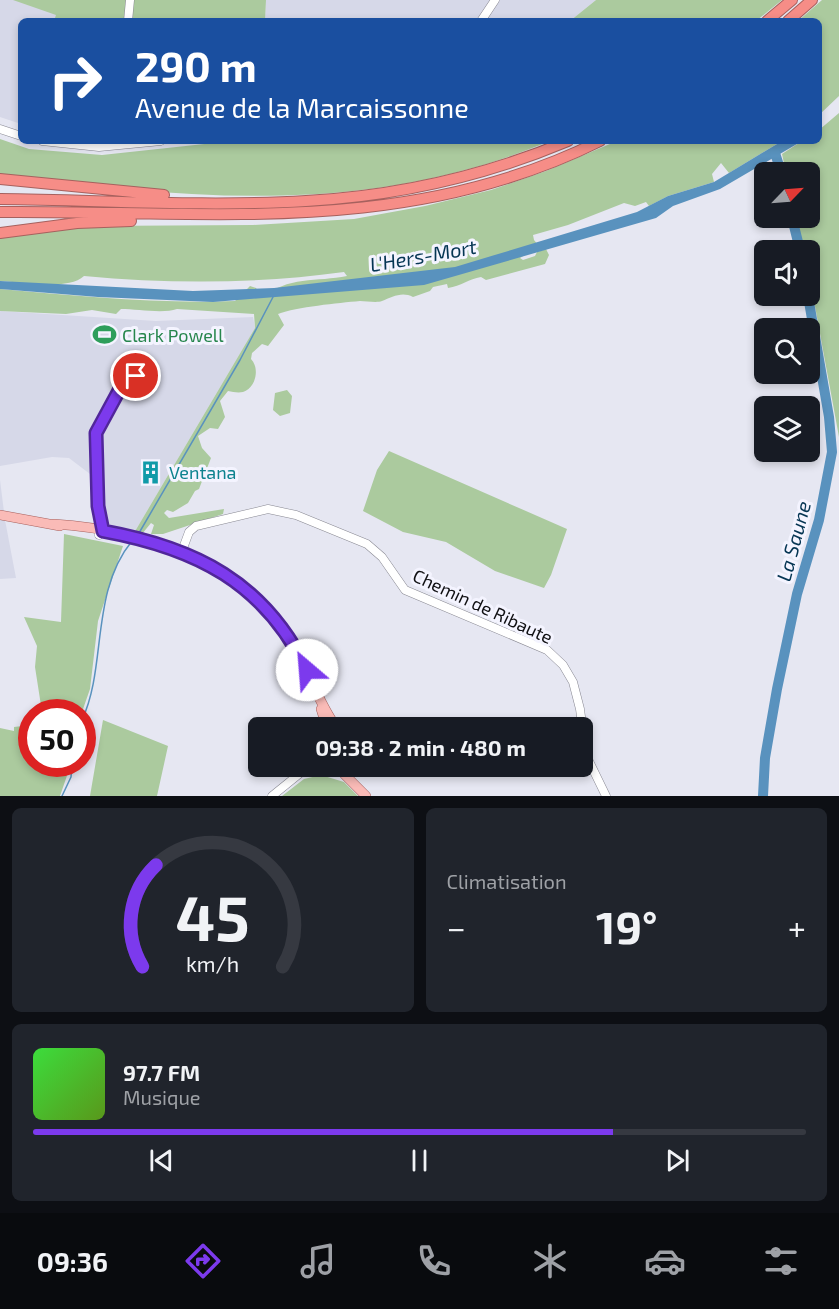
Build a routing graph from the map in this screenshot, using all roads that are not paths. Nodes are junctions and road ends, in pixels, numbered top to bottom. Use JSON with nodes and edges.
{"nodes":[{"id":1,"x":130,"y":0,"type":"edge"},
{"id":2,"x":495,"y":0,"type":"edge"},
{"id":3,"x":792,"y":0,"type":"edge"},
{"id":4,"x":812,"y":0,"type":"edge"},
{"id":5,"x":128,"y":18,"type":"edge"},
{"id":6,"x":483,"y":18,"type":"edge"},
{"id":7,"x":771,"y":18,"type":"edge"},
{"id":8,"x":791,"y":18,"type":"edge"},
{"id":9,"x":0,"y":129,"type":"edge"},
{"id":10,"x":18,"y":135,"type":"edge"},
{"id":11,"x":70,"y":144,"type":"edge"},
{"id":12,"x":130,"y":144,"type":"edge"},
{"id":13,"x":559,"y":144,"type":"edge"},
{"id":14,"x":592,"y":144,"type":"edge"},
{"id":15,"x":0,"y":179,"type":"edge"},
{"id":16,"x":0,"y":199,"type":"edge"},
{"id":17,"x":173,"y":201,"type":"junction"},
{"id":18,"x":0,"y":212,"type":"edge"},
{"id":19,"x":213,"y":216,"type":"junction"},
{"id":20,"x":0,"y":233,"type":"edge"},
{"id":21,"x":136,"y":376,"type":"dead end"},
{"id":22,"x":0,"y":515,"type":"edge"},
{"id":23,"x":99,"y":532,"type":"junction"},
{"id":24,"x":182,"y":552,"type":"junction"},
{"id":25,"x":307,"y":670,"type":"junction"},
{"id":26,"x":323,"y":717,"type":"edge"},
{"id":27,"x":331,"y":717,"type":"edge"},
{"id":28,"x":297,"y":777,"type":"edge"},
{"id":29,"x":347,"y":777,"type":"edge"},
{"id":30,"x":361,"y":777,"type":"edge"},
{"id":31,"x":272,"y":796,"type":"edge"},
{"id":32,"x":366,"y":796,"type":"edge"},
{"id":33,"x":606,"y":796,"type":"edge"}],
"edges":[{"from":1,"to":5,"type":"street"},
{"from":2,"to":6,"type":"street"},
{"from":3,"to":7,"type":"highway"},
{"from":4,"to":8,"type":"highway"},
{"from":9,"to":10,"type":"street"},
{"from":11,"to":12,"type":"street"},
{"from":13,"to":17,"type":"highway"},
{"from":14,"to":19,"type":"highway"},
{"from":15,"to":17,"type":"highway"},
{"from":16,"to":17,"type":"highway"},
{"from":18,"to":19,"type":"highway"},
{"from":19,"to":20,"type":"highway"},
{"from":21,"to":23,"type":"street"},
{"from":22,"to":23,"type":"main road"},
{"from":23,"to":24,"type":"main road"},
{"from":24,"to":25,"type":"main road"},
{"from":24,"to":33,"type":"street","name":"Chemin de Ribaute"},
{"from":25,"to":26,"type":"main road"},
{"from":25,"to":27,"type":"main road"},
{"from":28,"to":31,"type":"street"},
{"from":29,"to":32,"type":"main road"},
{"from":30,"to":32,"type":"main road"}]}
